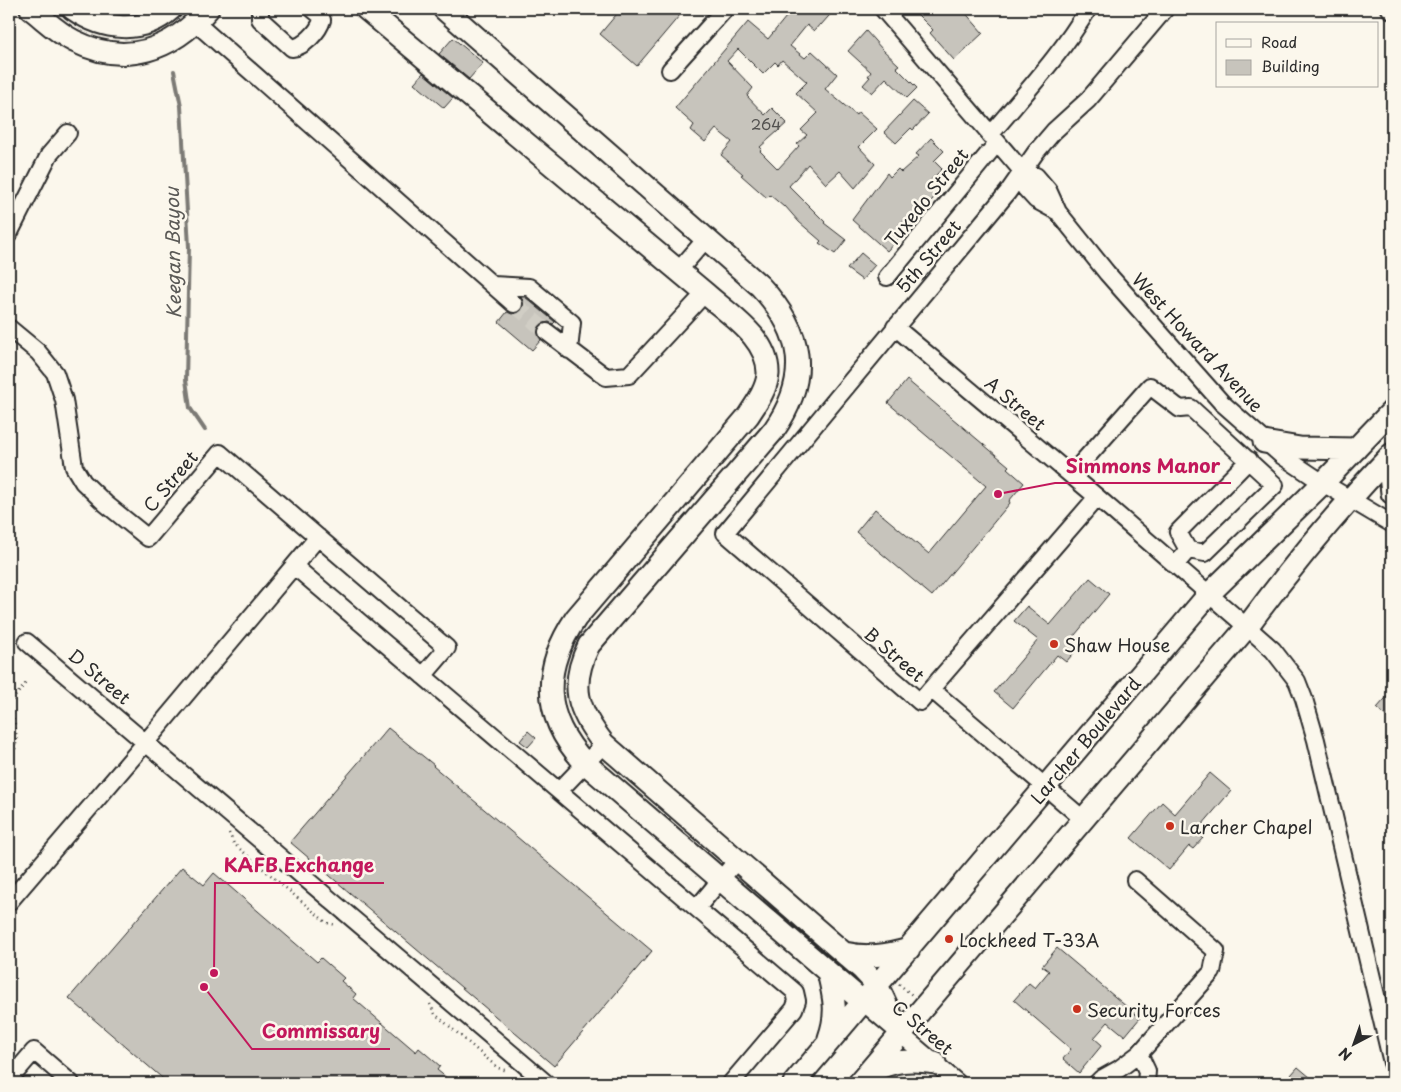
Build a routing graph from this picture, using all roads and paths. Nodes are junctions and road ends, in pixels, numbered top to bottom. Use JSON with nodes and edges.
{"nodes":[{"id":1,"x":73,"y":9,"type":"edge"},
{"id":2,"x":171,"y":9,"type":"edge"},
{"id":3,"x":260,"y":9,"type":"edge"},
{"id":4,"x":313,"y":9,"type":"edge"},
{"id":5,"x":366,"y":9,"type":"edge"},
{"id":6,"x":444,"y":9,"type":"edge"},
{"id":7,"x":725,"y":9,"type":"edge"},
{"id":8,"x":883,"y":9,"type":"edge"},
{"id":9,"x":1088,"y":9,"type":"edge"},
{"id":10,"x":1165,"y":9,"type":"edge"},
{"id":11,"x":34,"y":11,"type":"edge"},
{"id":12,"x":202,"y":16,"type":"edge"},
{"id":13,"x":670,"y":70,"type":"dead end"},
{"id":14,"x":68,"y":133,"type":"dead end"},
{"id":15,"x":998,"y":144,"type":"junction"},
{"id":16,"x":1023,"y":172,"type":"junction"},
{"id":17,"x":9,"y":234,"type":"edge"},
{"id":18,"x":706,"y":239,"type":"junction"},
{"id":19,"x":678,"y":271,"type":"junction"},
{"id":20,"x":887,"y":277,"type":"dead end"},
{"id":21,"x":493,"y":285,"type":"junction"},
{"id":22,"x":705,"y":294,"type":"junction"},
{"id":23,"x":514,"y":304,"type":"tunnel mouth"},
{"id":24,"x":894,"y":327,"type":"junction"},
{"id":25,"x":9,"y":328,"type":"edge"},
{"id":26,"x":547,"y":332,"type":"tunnel mouth"},
{"id":27,"x":569,"y":350,"type":"junction"},
{"id":28,"x":1392,"y":411,"type":"edge"},
{"id":29,"x":1264,"y":442,"type":"junction"},
{"id":30,"x":1356,"y":449,"type":"junction"},
{"id":31,"x":1390,"y":456,"type":"edge"},
{"id":32,"x":1249,"y":460,"type":"junction"},
{"id":33,"x":1071,"y":475,"type":"junction"},
{"id":34,"x":1323,"y":483,"type":"junction"},
{"id":35,"x":1392,"y":493,"type":"edge"},
{"id":36,"x":1097,"y":497,"type":"junction"},
{"id":37,"x":1349,"y":499,"type":"junction"},
{"id":38,"x":1392,"y":524,"type":"edge"},
{"id":39,"x":725,"y":533,"type":"joint"},
{"id":40,"x":318,"y":537,"type":"junction"},
{"id":41,"x":1188,"y":550,"type":"junction"},
{"id":42,"x":1175,"y":565,"type":"junction"},
{"id":43,"x":294,"y":566,"type":"junction"},
{"id":44,"x":1209,"y":594,"type":"junction"},
{"id":45,"x":1247,"y":627,"type":"junction"},
{"id":46,"x":27,"y":642,"type":"dead end"},
{"id":47,"x":423,"y":676,"type":"junction"},
{"id":48,"x":26,"y":683,"type":"dead end"},
{"id":49,"x":930,"y":689,"type":"junction"},
{"id":50,"x":9,"y":704,"type":"edge"},
{"id":51,"x":146,"y":742,"type":"junction"},
{"id":52,"x":604,"y":744,"type":"junction"},
{"id":53,"x":9,"y":761,"type":"edge"},
{"id":54,"x":585,"y":763,"type":"junction"},
{"id":55,"x":1045,"y":786,"type":"junction"},
{"id":56,"x":559,"y":791,"type":"junction"},
{"id":57,"x":1083,"y":819,"type":"junction"},
{"id":58,"x":738,"y":860,"type":"junction"},
{"id":59,"x":721,"y":879,"type":"junction"},
{"id":60,"x":1135,"y":880,"type":"dead end"},
{"id":61,"x":9,"y":902,"type":"edge"},
{"id":62,"x":697,"y":908,"type":"junction"},
{"id":63,"x":909,"y":949,"type":"junction"},
{"id":64,"x":844,"y":953,"type":"junction"},
{"id":65,"x":828,"y":972,"type":"junction"},
{"id":66,"x":886,"y":983,"type":"junction"},
{"id":67,"x":916,"y":998,"type":"dead end"},
{"id":68,"x":863,"y":1002,"type":"junction"},
{"id":69,"x":900,"y":1034,"type":"junction"},
{"id":70,"x":826,"y":1045,"type":"junction"},
{"id":71,"x":1139,"y":1054,"type":"junction"},
{"id":72,"x":1392,"y":1063,"type":"edge"},
{"id":73,"x":935,"y":1064,"type":"junction"},
{"id":74,"x":863,"y":1079,"type":"edge"},
{"id":75,"x":9,"y":1080,"type":"edge"},
{"id":76,"x":71,"y":1083,"type":"edge"},
{"id":77,"x":546,"y":1083,"type":"edge"},
{"id":78,"x":731,"y":1083,"type":"edge"},
{"id":79,"x":794,"y":1083,"type":"edge"},
{"id":80,"x":958,"y":1083,"type":"edge"},
{"id":81,"x":1097,"y":1083,"type":"edge"},
{"id":82,"x":1146,"y":1083,"type":"edge"}],
"edges":[{"from":1,"to":2,"type":"main road"},
{"from":3,"to":4,"type":"street"},
{"from":5,"to":19,"type":"main road"},
{"from":6,"to":18,"type":"main road"},
{"from":7,"to":13,"type":"street"},
{"from":8,"to":15,"type":"street","name":"West Howard Avenue"},
{"from":9,"to":15,"type":"street","name":"Tuxedo Street"},
{"from":10,"to":16,"type":"street","name":"5th Street"},
{"from":11,"to":12,"type":"main road"},
{"from":12,"to":21,"type":"street"},
{"from":14,"to":17,"type":"street"},
{"from":15,"to":16,"type":"street","name":"West Howard Avenue"},
{"from":15,"to":20,"type":"street","name":"Tuxedo Street"},
{"from":16,"to":24,"type":"street","name":"5th Street"},
{"from":16,"to":29,"type":"street","name":"West Howard Avenue"},
{"from":18,"to":19,"type":"street"},
{"from":18,"to":52,"type":"main road"},
{"from":19,"to":22,"type":"main road"},
{"from":21,"to":23,"type":"street"},
{"from":21,"to":27,"type":"street"},
{"from":22,"to":27,"type":"street"},
{"from":22,"to":54,"type":"main road"},
{"from":24,"to":33,"type":"street","name":"A Street"},
{"from":24,"to":39,"type":"street","name":"5th Street"},
{"from":25,"to":40,"type":"street","name":"C Street"},
{"from":26,"to":27,"type":"street"},
{"from":28,"to":30,"type":"main road","name":"Larcher Boulevard"},
{"from":29,"to":30,"type":"main road"},
{"from":29,"to":34,"type":"street","name":"West Howard Avenue"},
{"from":30,"to":34,"type":"main road","name":"Larcher Boulevard"},
{"from":31,"to":35,"type":"main road"},
{"from":31,"to":37,"type":"main road"},
{"from":32,"to":33,"type":"street"},
{"from":32,"to":41,"type":"street"},
{"from":32,"to":41,"type":"street"},
{"from":33,"to":36,"type":"street","name":"A Street"},
{"from":34,"to":37,"type":"street","name":"West Howard Avenue"},
{"from":34,"to":44,"type":"main road","name":"Larcher Boulevard"},
{"from":36,"to":42,"type":"street","name":"A Street"},
{"from":36,"to":49,"type":"street"},
{"from":37,"to":38,"type":"street","name":"West Howard Avenue"},
{"from":37,"to":45,"type":"main road"},
{"from":39,"to":49,"type":"street","name":"B Street"},
{"from":40,"to":43,"type":"street"},
{"from":40,"to":47,"type":"street","name":"C Street"},
{"from":41,"to":42,"type":"street"},
{"from":42,"to":44,"type":"street","name":"A Street"},
{"from":43,"to":47,"type":"street"},
{"from":43,"to":51,"type":"street"},
{"from":44,"to":45,"type":"street","name":"A Street"},
{"from":44,"to":55,"type":"main road","name":"Larcher Boulevard"},
{"from":45,"to":57,"type":"main road"},
{"from":45,"to":72,"type":"street","name":"A Street"},
{"from":46,"to":51,"type":"street","name":"D Street"},
{"from":47,"to":56,"type":"street"},
{"from":48,"to":50,"type":"path"},
{"from":49,"to":55,"type":"street","name":"B Street"},
{"from":50,"to":53,"type":"path"},
{"from":51,"to":61,"type":"street"},
{"from":51,"to":77,"type":"street","name":"D Street"},
{"from":52,"to":54,"type":"street"},
{"from":52,"to":58,"type":"main road"},
{"from":54,"to":56,"type":"street"},
{"from":54,"to":59,"type":"main road"},
{"from":55,"to":57,"type":"street","name":"B Street"},
{"from":55,"to":63,"type":"main road","name":"Larcher Boulevard"},
{"from":56,"to":62,"type":"street"},
{"from":57,"to":69,"type":"main road"},
{"from":58,"to":59,"type":"street"},
{"from":58,"to":64,"type":"main road"},
{"from":59,"to":62,"type":"street"},
{"from":59,"to":65,"type":"main road"},
{"from":60,"to":71,"type":"street"},
{"from":62,"to":78,"type":"street"},
{"from":63,"to":64,"type":"main road"},
{"from":63,"to":66,"type":"main road","name":"Larcher Boulevard"},
{"from":64,"to":66,"type":"main road"},
{"from":65,"to":68,"type":"main road"},
{"from":65,"to":70,"type":"main road"},
{"from":66,"to":67,"type":"path"},
{"from":66,"to":68,"type":"main road","name":"Larcher Boulevard"},
{"from":66,"to":69,"type":"main road"},
{"from":68,"to":69,"type":"street","name":"C Street"},
{"from":68,"to":70,"type":"main road","name":"Larcher Boulevard"},
{"from":69,"to":73,"type":"street","name":"C Street"},
{"from":69,"to":74,"type":"main road"},
{"from":70,"to":79,"type":"main road","name":"Larcher Boulevard"},
{"from":71,"to":81,"type":"street"},
{"from":71,"to":82,"type":"street"},
{"from":73,"to":74,"type":"main road"},
{"from":73,"to":80,"type":"street","name":"C Street"},
{"from":75,"to":76,"type":"street"}]}
